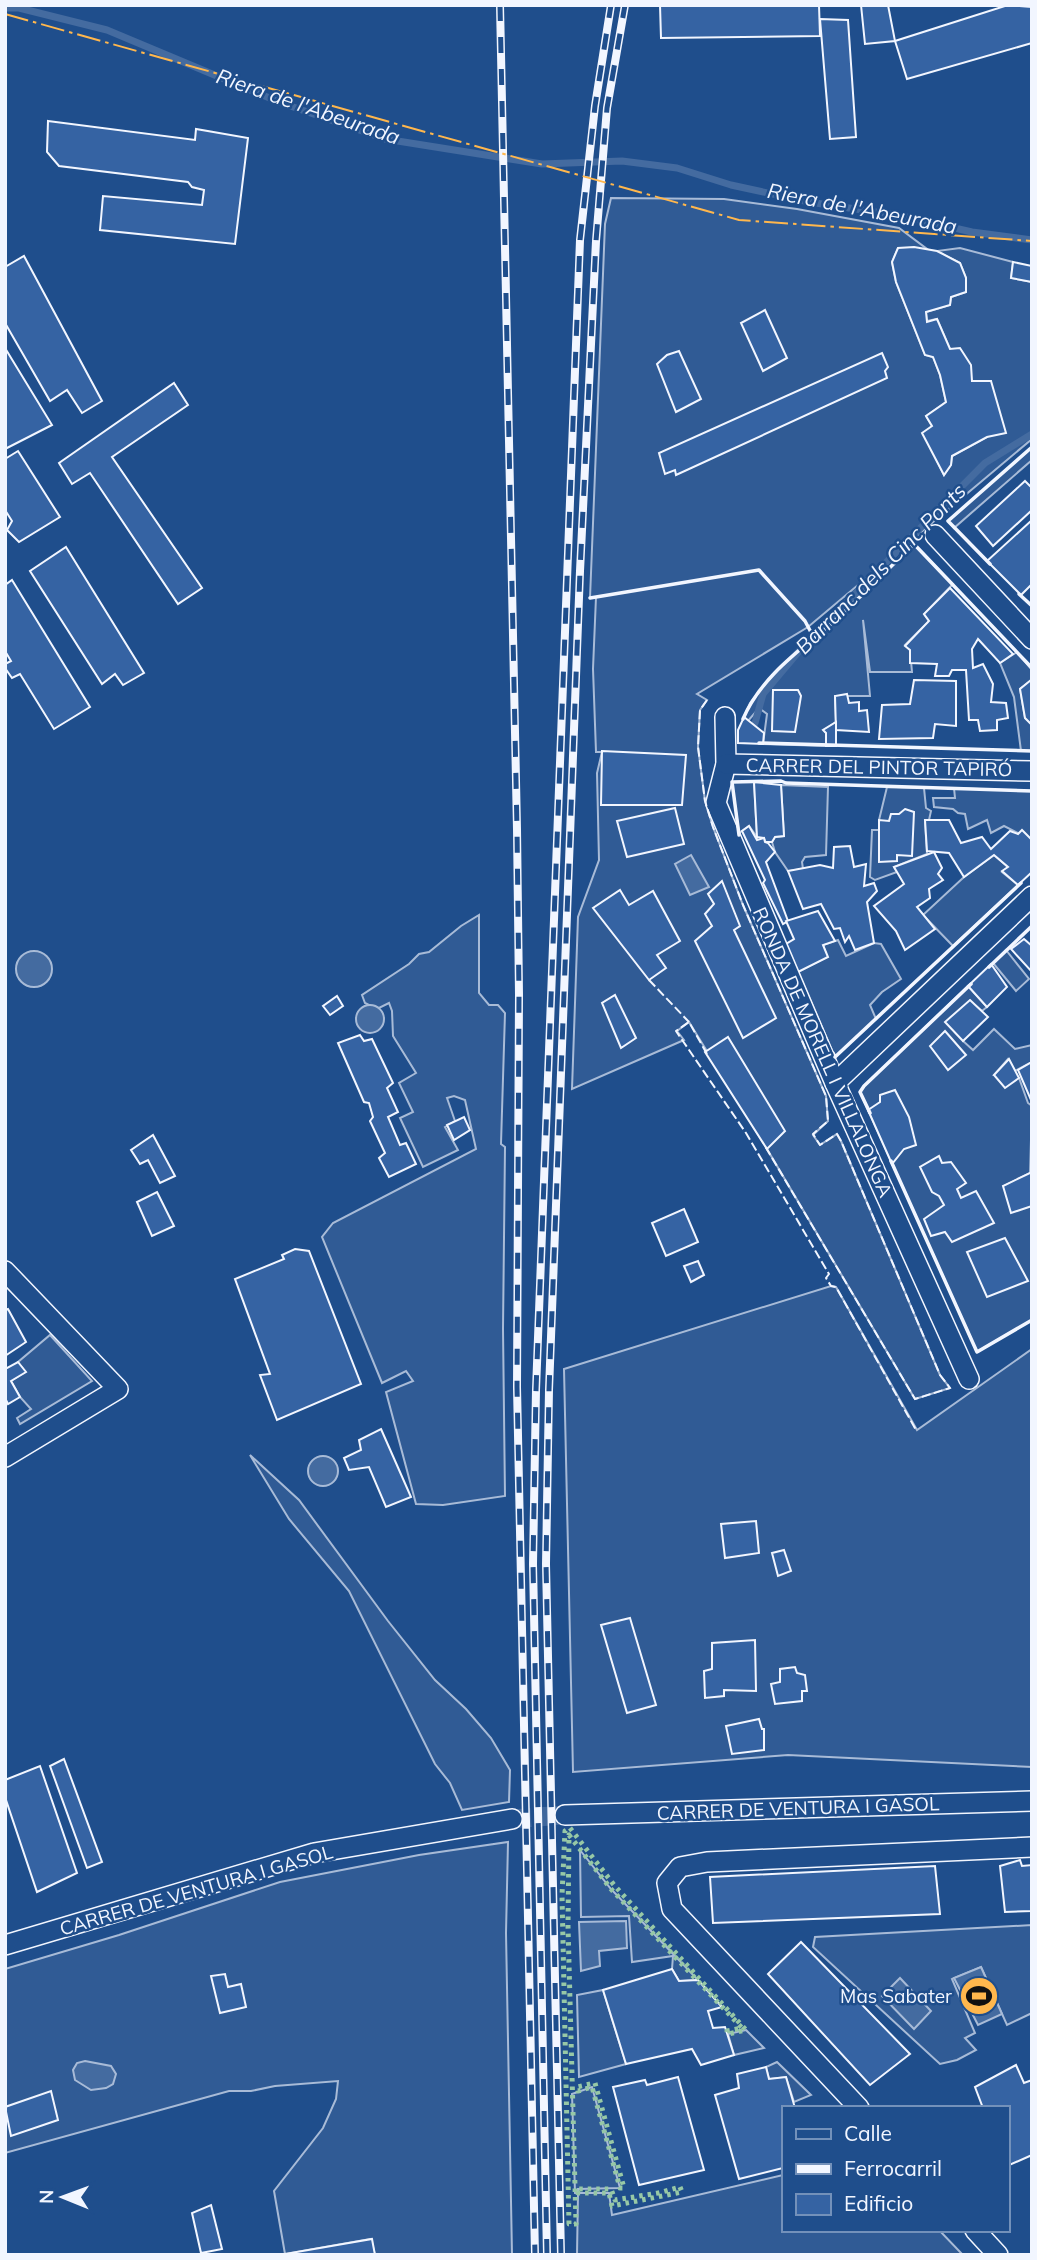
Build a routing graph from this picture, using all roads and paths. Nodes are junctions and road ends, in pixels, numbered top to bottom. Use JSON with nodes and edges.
{"nodes":[{"id":1,"x":935,"y":535,"type":"dead end"},
{"id":2,"x":1032,"y":639,"type":"edge"},
{"id":3,"x":725,"y":717,"type":"dead end"},
{"id":4,"x":726,"y":764,"type":"junction"},
{"id":5,"x":1032,"y":771,"type":"edge"},
{"id":6,"x":1032,"y":896,"type":"edge"},
{"id":7,"x":835,"y":1083,"type":"junction"},
{"id":8,"x":5,"y":1271,"type":"edge"},
{"id":9,"x":969,"y":1380,"type":"dead end"},
{"id":10,"x":5,"y":1457,"type":"edge"},
{"id":11,"x":1032,"y":1801,"type":"edge"},
{"id":12,"x":565,"y":1815,"type":"tunnel mouth"},
{"id":13,"x":512,"y":1819,"type":"tunnel mouth"},
{"id":14,"x":1032,"y":1847,"type":"edge"},
{"id":15,"x":5,"y":1945,"type":"edge"},
{"id":16,"x":857,"y":2106,"type":"edge"},
{"id":17,"x":977,"y":2232,"type":"edge"},
{"id":18,"x":998,"y":2255,"type":"edge"}],
"edges":[{"from":1,"to":2,"type":"street"},
{"from":3,"to":4,"type":"street","name":"RONDA DE MORELL I VILLALONGA"},
{"from":4,"to":5,"type":"street","name":"CARRER DEL PINTOR TAPIRÓ"},
{"from":4,"to":7,"type":"street","name":"RONDA DE MORELL I VILLALONGA"},
{"from":6,"to":7,"type":"street"},
{"from":7,"to":9,"type":"street","name":"RONDA DE MORELL I VILLALONGA"},
{"from":8,"to":10,"type":"street"},
{"from":11,"to":12,"type":"street","name":"CARRER DE VENTURA I GASOL"},
{"from":13,"to":15,"type":"street","name":"CARRER DE VENTURA I GASOL"},
{"from":14,"to":16,"type":"street"},
{"from":17,"to":18,"type":"street"}]}
